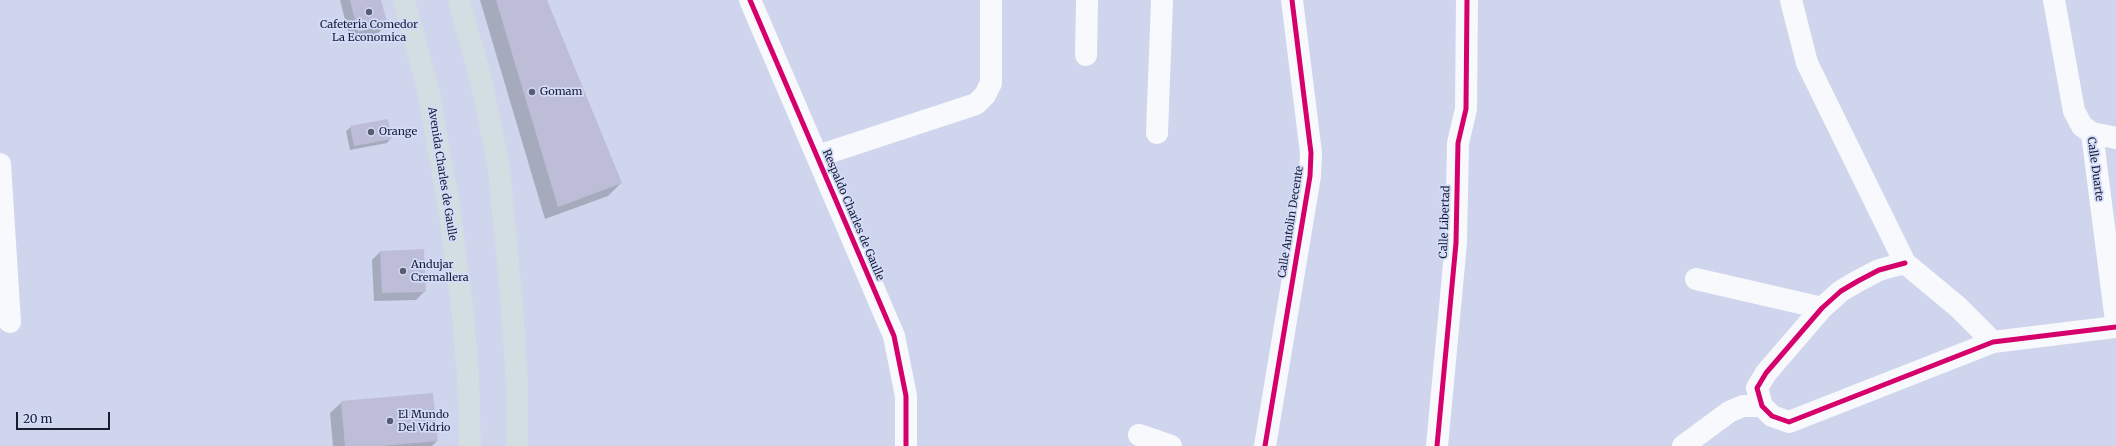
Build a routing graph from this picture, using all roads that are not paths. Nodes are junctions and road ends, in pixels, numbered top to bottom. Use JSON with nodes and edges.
{"nodes":[{"id":1,"x":404,"y":0,"type":"edge"},
{"id":2,"x":459,"y":0,"type":"edge"},
{"id":3,"x":750,"y":0,"type":"edge"},
{"id":4,"x":991,"y":0,"type":"edge"},
{"id":5,"x":1087,"y":0,"type":"edge"},
{"id":6,"x":1162,"y":0,"type":"edge"},
{"id":7,"x":1292,"y":0,"type":"edge"},
{"id":8,"x":1467,"y":0,"type":"edge"},
{"id":9,"x":1791,"y":0,"type":"edge"},
{"id":10,"x":2054,"y":0,"type":"edge"},
{"id":11,"x":1086,"y":55,"type":"dead end"},
{"id":12,"x":1157,"y":133,"type":"dead end"},
{"id":13,"x":2092,"y":133,"type":"junction"},
{"id":14,"x":2116,"y":138,"type":"edge"},
{"id":15,"x":818,"y":156,"type":"junction"},
{"id":16,"x":0,"y":164,"type":"edge"},
{"id":17,"x":1905,"y":263,"type":"junction"},
{"id":18,"x":1696,"y":279,"type":"dead end"},
{"id":19,"x":1822,"y":308,"type":"junction"},
{"id":20,"x":2116,"y":321,"type":"edge"},
{"id":21,"x":10,"y":322,"type":"dead end"},
{"id":22,"x":2116,"y":327,"type":"edge"},
{"id":23,"x":1993,"y":342,"type":"junction"},
{"id":24,"x":1762,"y":406,"type":"junction"},
{"id":25,"x":1139,"y":435,"type":"dead end"},
{"id":26,"x":470,"y":446,"type":"edge"},
{"id":27,"x":517,"y":446,"type":"edge"},
{"id":28,"x":906,"y":446,"type":"edge"},
{"id":29,"x":1171,"y":446,"type":"edge"},
{"id":30,"x":1265,"y":446,"type":"edge"},
{"id":31,"x":1437,"y":446,"type":"edge"},
{"id":32,"x":1683,"y":446,"type":"edge"}],
"edges":[{"from":1,"to":26,"type":"main road","name":"Avenida Charles de Gaulle"},
{"from":2,"to":27,"type":"main road"},
{"from":3,"to":15,"type":"street","name":"Respaldo Charles de Gaulle"},
{"from":4,"to":15,"type":"street"},
{"from":5,"to":11,"type":"street"},
{"from":6,"to":12,"type":"street"},
{"from":7,"to":30,"type":"street","name":"Calle Antolin Decente"},
{"from":8,"to":31,"type":"street","name":"Calle Libertad"},
{"from":9,"to":17,"type":"street"},
{"from":10,"to":13,"type":"street","name":"Calle Duarte"},
{"from":13,"to":14,"type":"street"},
{"from":13,"to":20,"type":"street","name":"Calle Duarte"},
{"from":15,"to":28,"type":"street","name":"Respaldo Charles de Gaulle"},
{"from":16,"to":21,"type":"street"},
{"from":17,"to":19,"type":"street"},
{"from":17,"to":23,"type":"street"},
{"from":18,"to":19,"type":"street"},
{"from":19,"to":24,"type":"street"},
{"from":22,"to":23,"type":"street"},
{"from":23,"to":24,"type":"street"},
{"from":24,"to":32,"type":"street"},
{"from":25,"to":29,"type":"street"}]}
